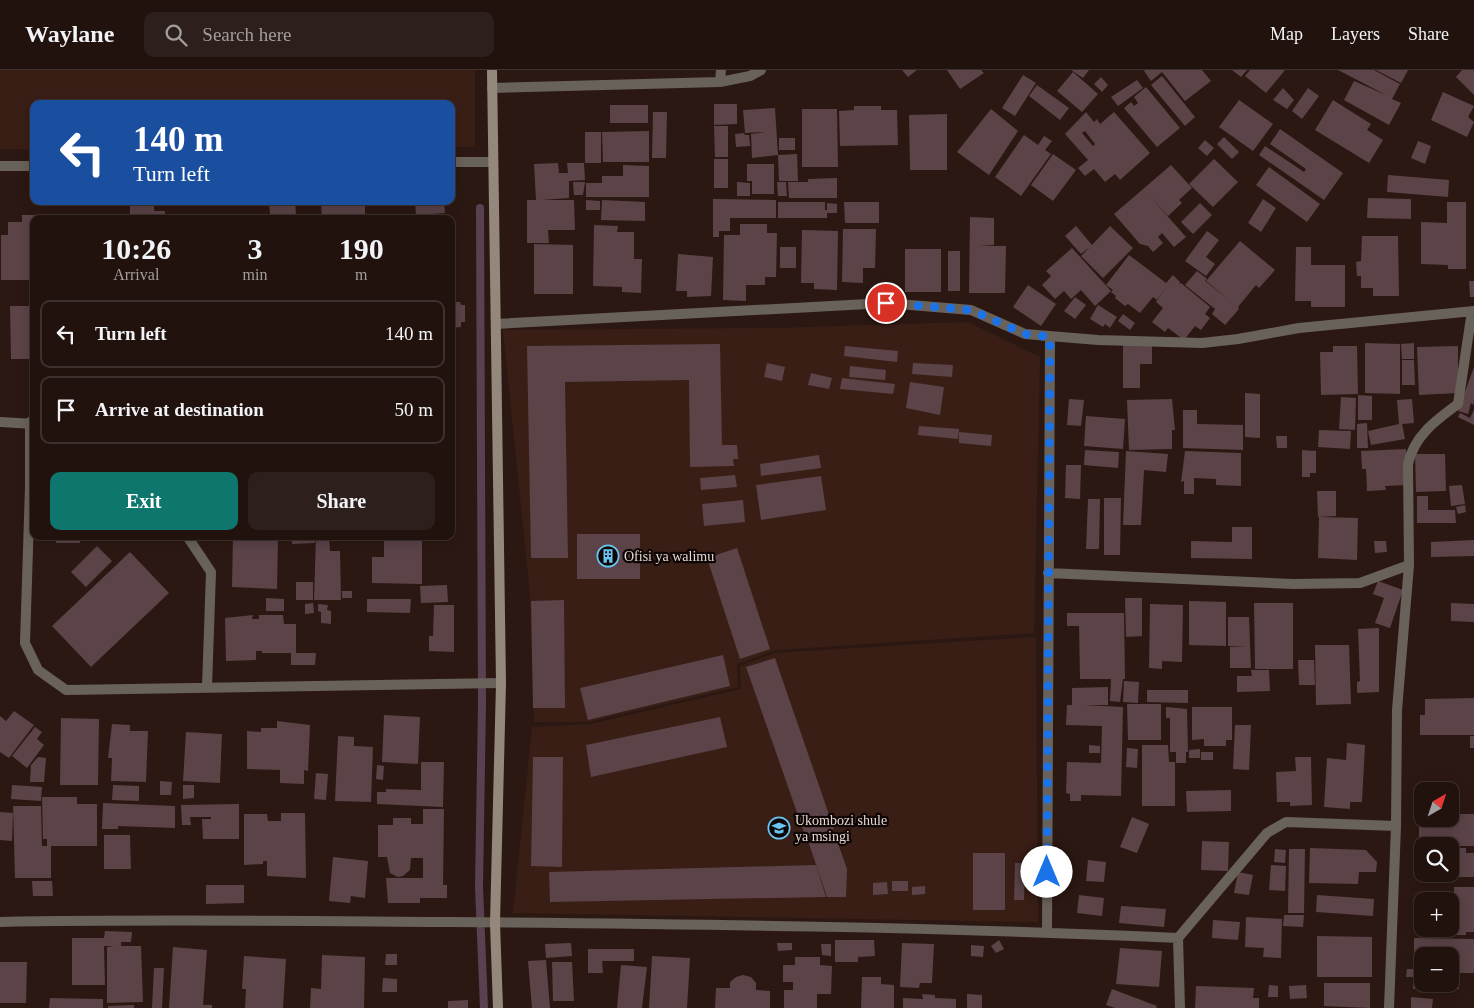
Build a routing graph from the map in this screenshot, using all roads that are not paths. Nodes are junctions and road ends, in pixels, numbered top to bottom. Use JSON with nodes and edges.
{"nodes":[{"id":1,"x":492,"y":70,"type":"edge"},
{"id":2,"x":721,"y":70,"type":"edge"},
{"id":3,"x":761,"y":70,"type":"edge"},
{"id":4,"x":720,"y":82,"type":"junction"},
{"id":5,"x":492,"y":88,"type":"junction"},
{"id":6,"x":455,"y":162,"type":"edge"},
{"id":7,"x":492,"y":162,"type":"junction"},
{"id":8,"x":0,"y":166,"type":"edge"},
{"id":9,"x":30,"y":166,"type":"edge"},
{"id":10,"x":1473,"y":311,"type":"edge"},
{"id":11,"x":496,"y":324,"type":"junction"},
{"id":12,"x":1050,"y":337,"type":"junction"},
{"id":13,"x":0,"y":422,"type":"edge"},
{"id":14,"x":30,"y":423,"type":"edge"},
{"id":15,"x":30,"y":488,"type":"edge"},
{"id":16,"x":190,"y":540,"type":"edge"},
{"id":17,"x":1409,"y":565,"type":"junction"},
{"id":18,"x":1048,"y":573,"type":"junction"},
{"id":19,"x":501,"y":683,"type":"junction"},
{"id":20,"x":207,"y":687,"type":"junction"},
{"id":21,"x":1396,"y":826,"type":"junction"},
{"id":22,"x":0,"y":922,"type":"edge"},
{"id":23,"x":496,"y":923,"type":"junction"},
{"id":24,"x":1047,"y":932,"type":"junction"},
{"id":25,"x":1178,"y":938,"type":"junction"},
{"id":26,"x":498,"y":1008,"type":"edge"},
{"id":27,"x":1180,"y":1008,"type":"edge"},
{"id":28,"x":1389,"y":1008,"type":"edge"}],
"edges":[{"from":1,"to":5,"type":"street"},
{"from":2,"to":4,"type":"street"},
{"from":3,"to":4,"type":"street"},
{"from":4,"to":5,"type":"street"},
{"from":5,"to":7,"type":"street"},
{"from":6,"to":7,"type":"street"},
{"from":7,"to":11,"type":"street"},
{"from":8,"to":9,"type":"street"},
{"from":10,"to":12,"type":"street"},
{"from":10,"to":17,"type":"street"},
{"from":11,"to":12,"type":"street"},
{"from":11,"to":19,"type":"street"},
{"from":12,"to":18,"type":"street"},
{"from":13,"to":14,"type":"street"},
{"from":15,"to":20,"type":"street"},
{"from":16,"to":20,"type":"street"},
{"from":17,"to":18,"type":"street"},
{"from":17,"to":21,"type":"street"},
{"from":18,"to":24,"type":"street"},
{"from":19,"to":20,"type":"street"},
{"from":19,"to":23,"type":"street"},
{"from":21,"to":25,"type":"street"},
{"from":21,"to":28,"type":"street"},
{"from":22,"to":23,"type":"street"},
{"from":23,"to":24,"type":"street"},
{"from":23,"to":26,"type":"street"},
{"from":24,"to":25,"type":"street"},
{"from":25,"to":27,"type":"street"}]}
